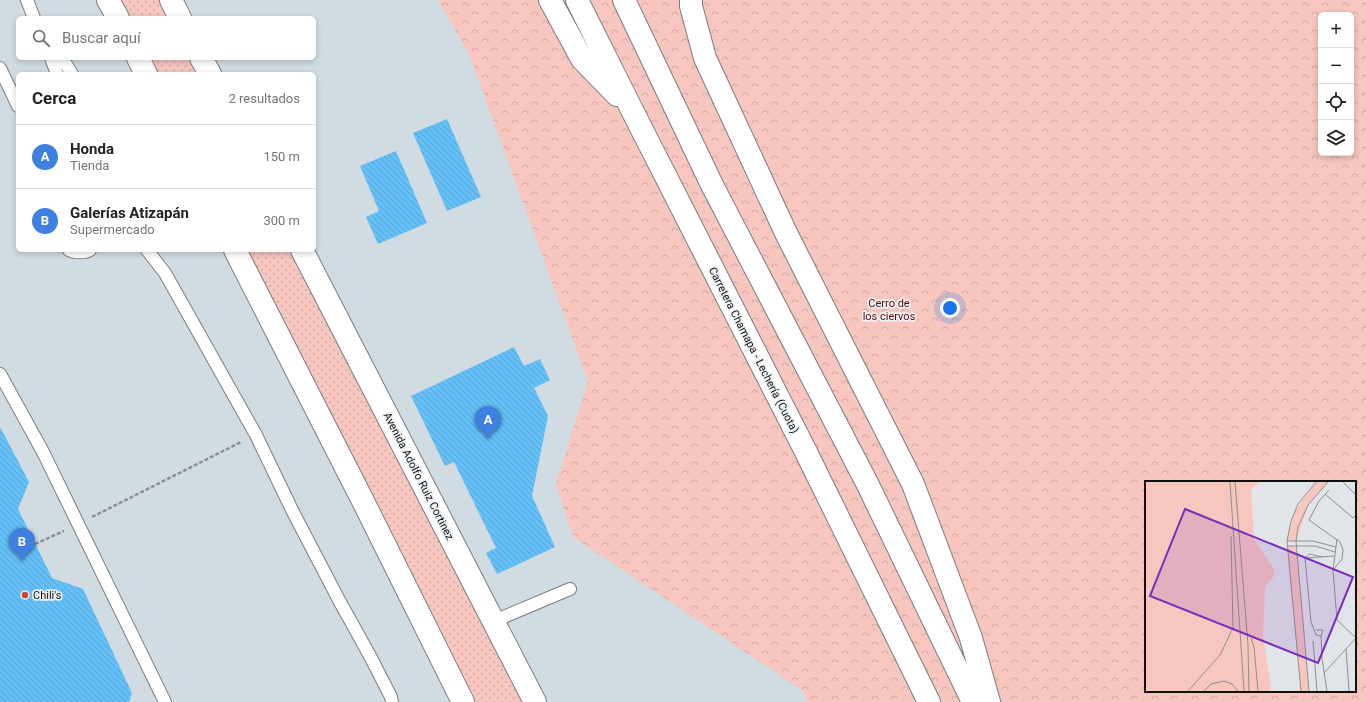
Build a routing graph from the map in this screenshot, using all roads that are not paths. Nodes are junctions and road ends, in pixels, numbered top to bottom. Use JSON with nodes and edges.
{"nodes":[{"id":1,"x":27,"y":0,"type":"edge"},
{"id":2,"x":108,"y":0,"type":"edge"},
{"id":3,"x":171,"y":0,"type":"edge"},
{"id":4,"x":550,"y":0,"type":"edge"},
{"id":5,"x":577,"y":0,"type":"edge"},
{"id":6,"x":624,"y":0,"type":"edge"},
{"id":7,"x":691,"y":0,"type":"edge"},
{"id":8,"x":34,"y":16,"type":"edge"},
{"id":9,"x":117,"y":16,"type":"edge"},
{"id":10,"x":179,"y":16,"type":"edge"},
{"id":11,"x":52,"y":60,"type":"edge"},
{"id":12,"x":63,"y":60,"type":"edge"},
{"id":13,"x":139,"y":60,"type":"edge"},
{"id":14,"x":202,"y":60,"type":"edge"},
{"id":15,"x":0,"y":68,"type":"edge"},
{"id":16,"x":57,"y":72,"type":"edge"},
{"id":17,"x":71,"y":72,"type":"edge"},
{"id":18,"x":145,"y":72,"type":"edge"},
{"id":19,"x":209,"y":72,"type":"edge"},
{"id":20,"x":16,"y":102,"type":"edge"},
{"id":21,"x":632,"y":110,"type":"junction"},
{"id":22,"x":149,"y":252,"type":"edge"},
{"id":23,"x":236,"y":252,"type":"edge"},
{"id":24,"x":303,"y":252,"type":"edge"},
{"id":25,"x":0,"y":374,"type":"edge"},
{"id":26,"x":570,"y":588,"type":"dead end"},
{"id":27,"x":494,"y":621,"type":"junction"},
{"id":28,"x":163,"y":700,"type":"edge"},
{"id":29,"x":388,"y":700,"type":"edge"},
{"id":30,"x":462,"y":702,"type":"edge"},
{"id":31,"x":535,"y":702,"type":"edge"},
{"id":32,"x":929,"y":702,"type":"edge"},
{"id":33,"x":973,"y":702,"type":"edge"},
{"id":34,"x":990,"y":702,"type":"edge"}],
"edges":[{"from":1,"to":8,"type":"lane"},
{"from":2,"to":9,"type":"main road"},
{"from":3,"to":10,"type":"main road"},
{"from":4,"to":21,"type":"main road"},
{"from":5,"to":21,"type":"main road","name":"Carretera Chamapa - Lechería (Cuota)"},
{"from":6,"to":33,"type":"main road"},
{"from":7,"to":34,"type":"main road"},
{"from":11,"to":16,"type":"lane"},
{"from":12,"to":17,"type":"lane"},
{"from":13,"to":18,"type":"main road"},
{"from":14,"to":19,"type":"main road"},
{"from":15,"to":20,"type":"lane"},
{"from":21,"to":32,"type":"main road","name":"Carretera Chamapa - Lechería (Cuota)"},
{"from":22,"to":29,"type":"lane"},
{"from":23,"to":30,"type":"main road"},
{"from":24,"to":27,"type":"main road","name":"Avenida Adolfo Ruiz Cortinez"},
{"from":25,"to":28,"type":"lane"},
{"from":26,"to":27,"type":"lane"},
{"from":27,"to":31,"type":"main road","name":"Avenida Adolfo Ruiz Cortinez"}]}
